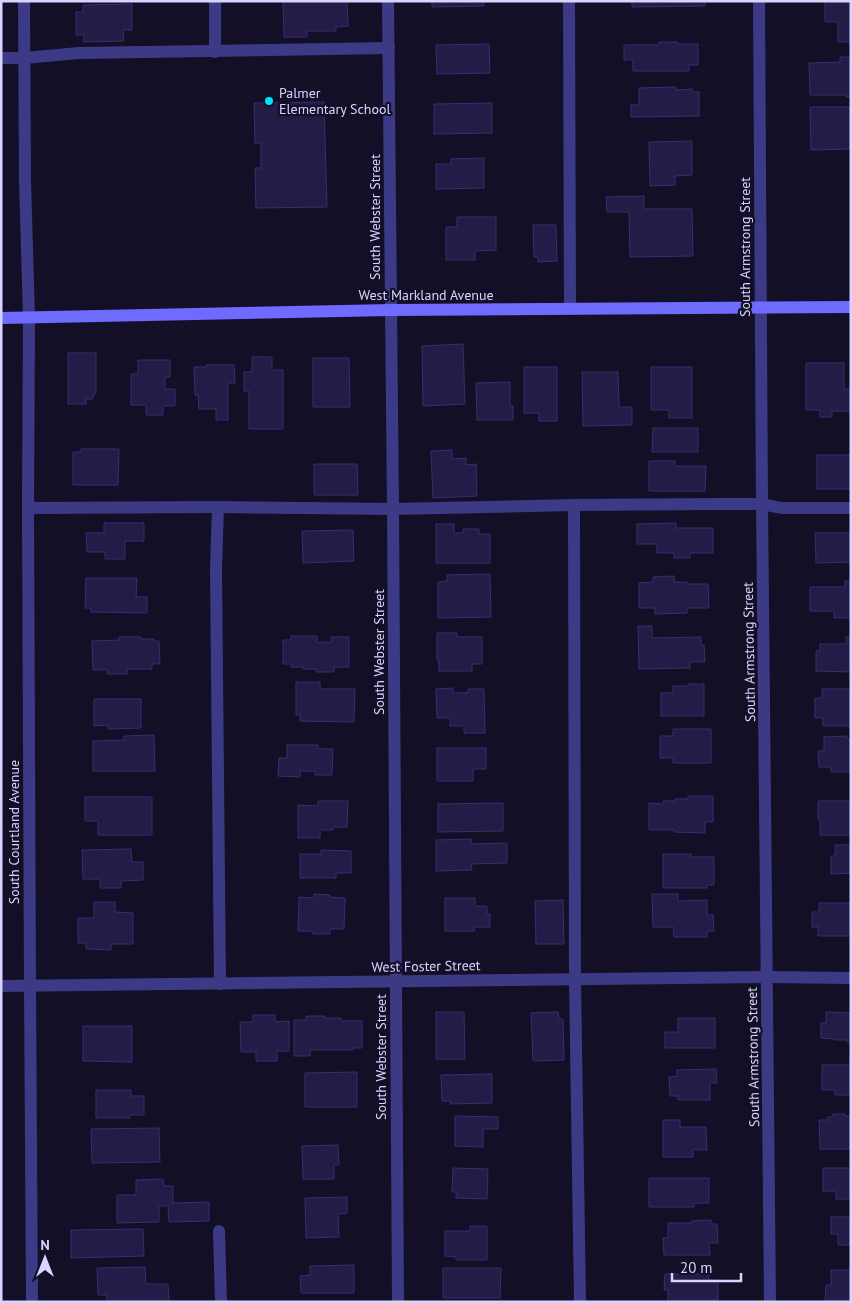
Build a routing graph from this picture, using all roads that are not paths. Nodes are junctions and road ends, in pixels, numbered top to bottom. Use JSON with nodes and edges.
{"nodes":[{"id":1,"x":24,"y":1,"type":"edge"},
{"id":2,"x":215,"y":1,"type":"edge"},
{"id":3,"x":388,"y":1,"type":"edge"},
{"id":4,"x":568,"y":1,"type":"edge"},
{"id":5,"x":759,"y":1,"type":"edge"},
{"id":6,"x":389,"y":48,"type":"junction"},
{"id":7,"x":215,"y":52,"type":"junction"},
{"id":8,"x":1,"y":58,"type":"edge"},
{"id":9,"x":24,"y":58,"type":"junction"},
{"id":10,"x":851,"y":307,"type":"edge"},
{"id":11,"x":761,"y":308,"type":"junction"},
{"id":12,"x":570,"y":309,"type":"junction"},
{"id":13,"x":391,"y":310,"type":"junction"},
{"id":14,"x":29,"y":317,"type":"junction"},
{"id":15,"x":1,"y":318,"type":"edge"},
{"id":16,"x":762,"y":504,"type":"junction"},
{"id":17,"x":574,"y":505,"type":"junction"},
{"id":18,"x":218,"y":507,"type":"junction"},
{"id":19,"x":28,"y":508,"type":"junction"},
{"id":20,"x":851,"y":508,"type":"edge"},
{"id":21,"x":393,"y":509,"type":"junction"},
{"id":22,"x":767,"y":977,"type":"junction"},
{"id":23,"x":851,"y":978,"type":"edge"},
{"id":24,"x":575,"y":980,"type":"junction"},
{"id":25,"x":396,"y":982,"type":"junction"},
{"id":26,"x":220,"y":984,"type":"junction"},
{"id":27,"x":1,"y":986,"type":"edge"},
{"id":28,"x":30,"y":986,"type":"junction"},
{"id":29,"x":220,"y":1231,"type":"dead end"},
{"id":30,"x":32,"y":1302,"type":"edge"},
{"id":31,"x":221,"y":1302,"type":"edge"},
{"id":32,"x":398,"y":1302,"type":"edge"},
{"id":33,"x":580,"y":1302,"type":"edge"},
{"id":34,"x":770,"y":1302,"type":"edge"}],
"edges":[{"from":1,"to":9,"type":"street","name":"South Courtland Avenue"},
{"from":2,"to":7,"type":"street"},
{"from":3,"to":6,"type":"street","name":"South Webster Street"},
{"from":4,"to":12,"type":"street"},
{"from":5,"to":11,"type":"street","name":"South Armstrong Street"},
{"from":6,"to":7,"type":"street"},
{"from":6,"to":13,"type":"street","name":"South Webster Street"},
{"from":7,"to":9,"type":"street"},
{"from":8,"to":9,"type":"street"},
{"from":9,"to":14,"type":"street","name":"South Courtland Avenue"},
{"from":10,"to":11,"type":"main road","name":"West Markland Avenue"},
{"from":11,"to":12,"type":"main road","name":"West Markland Avenue"},
{"from":11,"to":16,"type":"street","name":"South Armstrong Street"},
{"from":12,"to":13,"type":"main road","name":"West Markland Avenue"},
{"from":13,"to":14,"type":"main road","name":"West Markland Avenue"},
{"from":13,"to":21,"type":"street","name":"South Webster Street"},
{"from":14,"to":15,"type":"main road","name":"West Markland Avenue"},
{"from":14,"to":19,"type":"street","name":"South Courtland Avenue"},
{"from":16,"to":17,"type":"street"},
{"from":16,"to":20,"type":"street"},
{"from":16,"to":22,"type":"street","name":"South Armstrong Street"},
{"from":17,"to":21,"type":"street"},
{"from":17,"to":24,"type":"street"},
{"from":18,"to":19,"type":"street"},
{"from":18,"to":21,"type":"street"},
{"from":18,"to":26,"type":"street"},
{"from":19,"to":28,"type":"street","name":"South Courtland Avenue"},
{"from":21,"to":25,"type":"street","name":"South Webster Street"},
{"from":22,"to":23,"type":"street","name":"West Foster Street"},
{"from":22,"to":24,"type":"street","name":"West Foster Street"},
{"from":22,"to":34,"type":"street","name":"South Armstrong Street"},
{"from":24,"to":25,"type":"street","name":"West Foster Street"},
{"from":24,"to":33,"type":"street"},
{"from":25,"to":26,"type":"street","name":"West Foster Street"},
{"from":25,"to":32,"type":"street","name":"South Webster Street"},
{"from":26,"to":28,"type":"street","name":"West Foster Street"},
{"from":27,"to":28,"type":"street","name":"West Foster Street"},
{"from":28,"to":30,"type":"street","name":"South Courtland Avenue"},
{"from":29,"to":31,"type":"street"}]}
